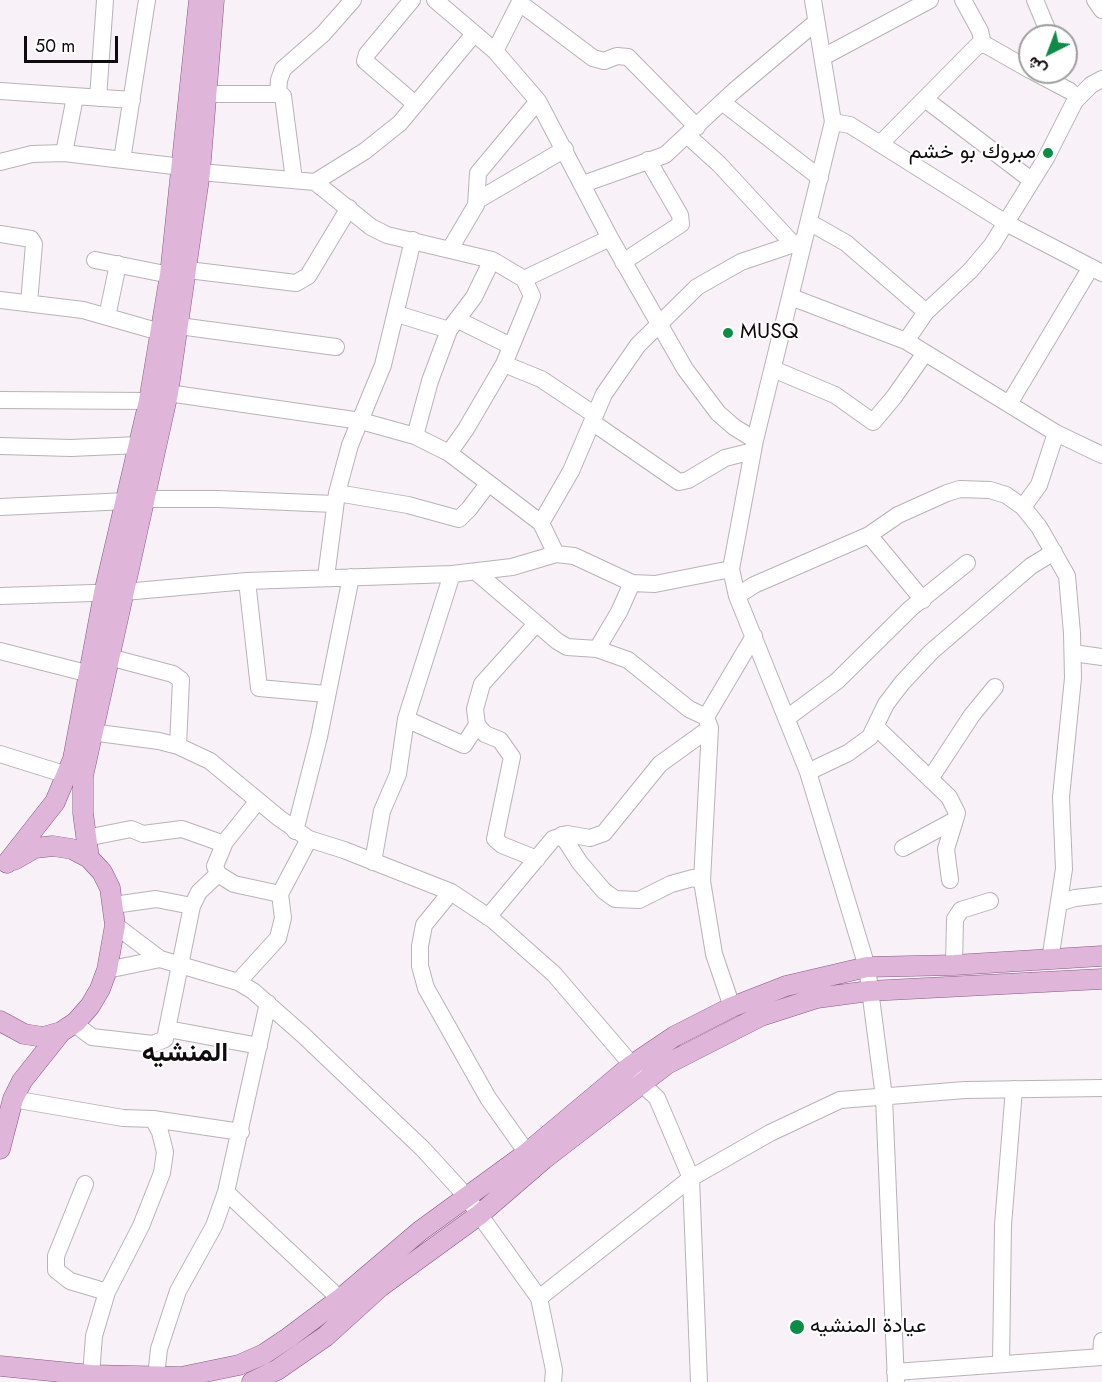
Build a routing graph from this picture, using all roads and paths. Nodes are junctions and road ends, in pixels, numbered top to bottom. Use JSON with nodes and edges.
{"nodes":[{"id":1,"x":105,"y":0,"type":"edge"},
{"id":2,"x":147,"y":0,"type":"edge"},
{"id":3,"x":199,"y":0,"type":"edge"},
{"id":4,"x":214,"y":0,"type":"edge"},
{"id":5,"x":353,"y":0,"type":"edge"},
{"id":6,"x":412,"y":0,"type":"edge"},
{"id":7,"x":435,"y":0,"type":"edge"},
{"id":8,"x":813,"y":0,"type":"edge"},
{"id":9,"x":930,"y":0,"type":"edge"},
{"id":10,"x":1035,"y":0,"type":"edge"},
{"id":11,"x":1095,"y":0,"type":"edge"},
{"id":12,"x":520,"y":1,"type":"edge"},
{"id":13,"x":966,"y":1,"type":"edge"},
{"id":14,"x":1102,"y":10,"type":"edge"},
{"id":15,"x":816,"y":22,"type":"junction"},
{"id":16,"x":1045,"y":24,"type":"edge"},
{"id":17,"x":474,"y":34,"type":"junction"},
{"id":18,"x":983,"y":44,"type":"junction"},
{"id":19,"x":495,"y":51,"type":"junction"},
{"id":20,"x":823,"y":57,"type":"junction"},
{"id":21,"x":1018,"y":63,"type":"edge"},
{"id":22,"x":1102,"y":79,"type":"edge"},
{"id":23,"x":1053,"y":84,"type":"edge"},
{"id":24,"x":1068,"y":84,"type":"edge"},
{"id":25,"x":0,"y":91,"type":"edge"},
{"id":26,"x":207,"y":94,"type":"junction"},
{"id":27,"x":278,"y":94,"type":"junction"},
{"id":28,"x":1073,"y":96,"type":"junction"},
{"id":29,"x":75,"y":98,"type":"junction"},
{"id":30,"x":98,"y":98,"type":"junction"},
{"id":31,"x":925,"y":99,"type":"junction"},
{"id":32,"x":132,"y":100,"type":"junction"},
{"id":33,"x":538,"y":101,"type":"junction"},
{"id":34,"x":722,"y":102,"type":"junction"},
{"id":35,"x":414,"y":103,"type":"junction"},
{"id":36,"x":833,"y":122,"type":"junction"},
{"id":37,"x":692,"y":132,"type":"junction"},
{"id":38,"x":880,"y":144,"type":"junction"},
{"id":39,"x":565,"y":149,"type":"junction"},
{"id":40,"x":64,"y":153,"type":"junction"},
{"id":41,"x":122,"y":160,"type":"junction"},
{"id":42,"x":648,"y":160,"type":"junction"},
{"id":43,"x":0,"y":162,"type":"edge"},
{"id":44,"x":191,"y":169,"type":"junction"},
{"id":45,"x":820,"y":178,"type":"junction"},
{"id":46,"x":294,"y":180,"type":"junction"},
{"id":47,"x":1031,"y":180,"type":"junction"},
{"id":48,"x":315,"y":182,"type":"junction"},
{"id":49,"x":583,"y":184,"type":"junction"},
{"id":50,"x":478,"y":200,"type":"junction"},
{"id":51,"x":350,"y":208,"type":"junction"},
{"id":52,"x":809,"y":222,"type":"junction"},
{"id":53,"x":1006,"y":223,"type":"junction"},
{"id":54,"x":0,"y":234,"type":"edge"},
{"id":55,"x":610,"y":238,"type":"junction"},
{"id":56,"x":413,"y":240,"type":"junction"},
{"id":57,"x":798,"y":243,"type":"junction"},
{"id":58,"x":450,"y":249,"type":"junction"},
{"id":59,"x":95,"y":260,"type":"dead end"},
{"id":60,"x":492,"y":260,"type":"junction"},
{"id":61,"x":623,"y":262,"type":"junction"},
{"id":62,"x":118,"y":264,"type":"junction"},
{"id":63,"x":1096,"y":270,"type":"edge"},
{"id":64,"x":179,"y":272,"type":"junction"},
{"id":65,"x":524,"y":279,"type":"junction"},
{"id":66,"x":791,"y":297,"type":"junction"},
{"id":67,"x":0,"y":300,"type":"edge"},
{"id":68,"x":29,"y":303,"type":"junction"},
{"id":69,"x":926,"y":312,"type":"junction"},
{"id":70,"x":397,"y":314,"type":"junction"},
{"id":71,"x":108,"y":317,"type":"junction"},
{"id":72,"x":658,"y":323,"type":"junction"},
{"id":73,"x":454,"y":325,"type":"junction"},
{"id":74,"x":179,"y":326,"type":"junction"},
{"id":75,"x":160,"y":332,"type":"junction"},
{"id":76,"x":906,"y":341,"type":"junction"},
{"id":77,"x":511,"y":345,"type":"junction"},
{"id":78,"x":336,"y":347,"type":"dead end"},
{"id":79,"x":925,"y":352,"type":"junction"},
{"id":80,"x":504,"y":364,"type":"junction"},
{"id":81,"x":773,"y":369,"type":"junction"},
{"id":82,"x":168,"y":393,"type":"junction"},
{"id":83,"x":0,"y":400,"type":"edge"},
{"id":84,"x":149,"y":401,"type":"junction"},
{"id":85,"x":1010,"y":404,"type":"junction"},
{"id":86,"x":593,"y":419,"type":"junction"},
{"id":87,"x":361,"y":421,"type":"junction"},
{"id":88,"x":1056,"y":433,"type":"junction"},
{"id":89,"x":415,"y":436,"type":"junction"},
{"id":90,"x":139,"y":445,"type":"junction"},
{"id":91,"x":754,"y":445,"type":"junction"},
{"id":92,"x":0,"y":446,"type":"edge"},
{"id":93,"x":449,"y":453,"type":"junction"},
{"id":94,"x":1102,"y":455,"type":"edge"},
{"id":95,"x":488,"y":484,"type":"junction"},
{"id":96,"x":335,"y":498,"type":"junction"},
{"id":97,"x":135,"y":500,"type":"junction"},
{"id":98,"x":0,"y":507,"type":"edge"},
{"id":99,"x":1023,"y":507,"type":"junction"},
{"id":100,"x":541,"y":523,"type":"junction"},
{"id":101,"x":869,"y":536,"type":"junction"},
{"id":102,"x":1054,"y":552,"type":"junction"},
{"id":103,"x":556,"y":554,"type":"junction"},
{"id":104,"x":967,"y":563,"type":"dead end"},
{"id":105,"x":731,"y":569,"type":"junction"},
{"id":106,"x":476,"y":572,"type":"junction"},
{"id":107,"x":452,"y":574,"type":"junction"},
{"id":108,"x":326,"y":577,"type":"junction"},
{"id":109,"x":351,"y":577,"type":"junction"},
{"id":110,"x":247,"y":581,"type":"junction"},
{"id":111,"x":632,"y":583,"type":"junction"},
{"id":112,"x":114,"y":593,"type":"junction"},
{"id":113,"x":0,"y":596,"type":"edge"},
{"id":114,"x":737,"y":596,"type":"junction"},
{"id":115,"x":923,"y":600,"type":"junction"},
{"id":116,"x":536,"y":624,"type":"junction"},
{"id":117,"x":754,"y":636,"type":"junction"},
{"id":118,"x":597,"y":649,"type":"junction"},
{"id":119,"x":0,"y":651,"type":"edge"},
{"id":120,"x":1073,"y":653,"type":"junction"},
{"id":121,"x":109,"y":657,"type":"junction"},
{"id":122,"x":1102,"y":657,"type":"edge"},
{"id":123,"x":90,"y":674,"type":"junction"},
{"id":124,"x":995,"y":687,"type":"dead end"},
{"id":125,"x":326,"y":694,"type":"junction"},
{"id":126,"x":787,"y":718,"type":"junction"},
{"id":127,"x":406,"y":719,"type":"junction"},
{"id":128,"x":708,"y":722,"type":"junction"},
{"id":129,"x":477,"y":725,"type":"junction"},
{"id":130,"x":876,"y":727,"type":"junction"},
{"id":131,"x":91,"y":732,"type":"junction"},
{"id":132,"x":178,"y":746,"type":"junction"},
{"id":133,"x":0,"y":754,"type":"edge"},
{"id":134,"x":808,"y":772,"type":"junction"},
{"id":135,"x":67,"y":775,"type":"junction"},
{"id":136,"x":930,"y":779,"type":"junction"},
{"id":137,"x":257,"y":802,"type":"junction"},
{"id":138,"x":955,"y":820,"type":"junction"},
{"id":139,"x":302,"y":835,"type":"junction"},
{"id":140,"x":562,"y":836,"type":"junction"},
{"id":141,"x":86,"y":838,"type":"junction"},
{"id":142,"x":224,"y":844,"type":"junction"},
{"id":143,"x":903,"y":848,"type":"dead end"},
{"id":144,"x":89,"y":858,"type":"junction"},
{"id":145,"x":537,"y":859,"type":"junction"},
{"id":146,"x":373,"y":862,"type":"junction"},
{"id":147,"x":4,"y":869,"type":"edge"},
{"id":148,"x":218,"y":874,"type":"junction"},
{"id":149,"x":950,"y":880,"type":"dead end"},
{"id":150,"x":702,"y":881,"type":"junction"},
{"id":151,"x":451,"y":892,"type":"junction"},
{"id":152,"x":280,"y":894,"type":"junction"},
{"id":153,"x":1102,"y":895,"type":"edge"},
{"id":154,"x":990,"y":901,"type":"dead end"},
{"id":155,"x":1059,"y":903,"type":"junction"},
{"id":156,"x":114,"y":905,"type":"junction"},
{"id":157,"x":192,"y":906,"type":"junction"},
{"id":158,"x":488,"y":917,"type":"junction"},
{"id":159,"x":115,"y":925,"type":"junction"},
{"id":160,"x":1102,"y":956,"type":"edge"},
{"id":161,"x":160,"y":959,"type":"junction"},
{"id":162,"x":1050,"y":960,"type":"junction"},
{"id":163,"x":179,"y":965,"type":"junction"},
{"id":164,"x":954,"y":965,"type":"junction"},
{"id":165,"x":867,"y":966,"type":"junction"},
{"id":166,"x":107,"y":970,"type":"junction"},
{"id":167,"x":1102,"y":979,"type":"edge"},
{"id":168,"x":238,"y":982,"type":"junction"},
{"id":169,"x":869,"y":991,"type":"junction"},
{"id":170,"x":268,"y":1003,"type":"junction"},
{"id":171,"x":732,"y":1007,"type":"junction"},
{"id":172,"x":0,"y":1020,"type":"edge"},
{"id":173,"x":68,"y":1027,"type":"junction"},
{"id":174,"x":168,"y":1029,"type":"junction"},
{"id":175,"x":259,"y":1046,"type":"junction"},
{"id":176,"x":632,"y":1065,"type":"junction"},
{"id":177,"x":642,"y":1084,"type":"junction"},
{"id":178,"x":1102,"y":1088,"type":"edge"},
{"id":179,"x":1014,"y":1089,"type":"junction"},
{"id":180,"x":884,"y":1097,"type":"junction"},
{"id":181,"x":13,"y":1099,"type":"junction"},
{"id":182,"x":153,"y":1119,"type":"junction"},
{"id":183,"x":241,"y":1132,"type":"junction"},
{"id":184,"x":0,"y":1149,"type":"edge"},
{"id":185,"x":527,"y":1153,"type":"junction"},
{"id":186,"x":691,"y":1178,"type":"junction"},
{"id":187,"x":85,"y":1184,"type":"dead end"},
{"id":188,"x":226,"y":1192,"type":"junction"},
{"id":189,"x":466,"y":1196,"type":"junction"},
{"id":190,"x":479,"y":1215,"type":"junction"},
{"id":191,"x":107,"y":1292,"type":"junction"},
{"id":192,"x":539,"y":1298,"type":"junction"},
{"id":193,"x":340,"y":1299,"type":"junction"},
{"id":194,"x":1102,"y":1352,"type":"edge"},
{"id":195,"x":1001,"y":1364,"type":"junction"},
{"id":196,"x":0,"y":1366,"type":"edge"},
{"id":197,"x":91,"y":1375,"type":"junction"},
{"id":198,"x":156,"y":1377,"type":"junction"},
{"id":199,"x":896,"y":1377,"type":"edge"},
{"id":200,"x":252,"y":1382,"type":"edge"},
{"id":201,"x":554,"y":1382,"type":"edge"},
{"id":202,"x":699,"y":1382,"type":"edge"}],
"edges":[{"from":1,"to":30,"type":"street"},
{"from":2,"to":32,"type":"street"},
{"from":3,"to":44,"type":"main road"},
{"from":4,"to":26,"type":"main road"},
{"from":5,"to":27,"type":"street"},
{"from":6,"to":35,"type":"street"},
{"from":7,"to":17,"type":"street"},
{"from":8,"to":15,"type":"street"},
{"from":9,"to":20,"type":"street"},
{"from":10,"to":16,"type":"street"},
{"from":11,"to":14,"type":"street"},
{"from":12,"to":19,"type":"street"},
{"from":12,"to":37,"type":"street"},
{"from":13,"to":18,"type":"street"},
{"from":15,"to":20,"type":"street"},
{"from":15,"to":34,"type":"street"},
{"from":17,"to":19,"type":"street"},
{"from":17,"to":35,"type":"street"},
{"from":18,"to":21,"type":"street"},
{"from":18,"to":31,"type":"street"},
{"from":19,"to":33,"type":"street"},
{"from":20,"to":36,"type":"street"},
{"from":22,"to":28,"type":"street"},
{"from":23,"to":28,"type":"street"},
{"from":24,"to":28,"type":"street"},
{"from":25,"to":29,"type":"street"},
{"from":26,"to":27,"type":"street"},
{"from":26,"to":44,"type":"main road"},
{"from":27,"to":46,"type":"street"},
{"from":28,"to":47,"type":"street"},
{"from":29,"to":30,"type":"street"},
{"from":29,"to":40,"type":"street"},
{"from":30,"to":32,"type":"street"},
{"from":31,"to":38,"type":"street"},
{"from":31,"to":47,"type":"street"},
{"from":32,"to":41,"type":"street"},
{"from":33,"to":39,"type":"street"},
{"from":33,"to":50,"type":"street"},
{"from":34,"to":37,"type":"street"},
{"from":34,"to":45,"type":"street"},
{"from":35,"to":48,"type":"street"},
{"from":36,"to":38,"type":"street"},
{"from":36,"to":45,"type":"street"},
{"from":37,"to":42,"type":"street"},
{"from":37,"to":57,"type":"street"},
{"from":38,"to":53,"type":"street"},
{"from":39,"to":49,"type":"street"},
{"from":39,"to":50,"type":"street"},
{"from":40,"to":41,"type":"street"},
{"from":40,"to":43,"type":"street"},
{"from":41,"to":44,"type":"street"},
{"from":42,"to":49,"type":"street"},
{"from":42,"to":61,"type":"street"},
{"from":44,"to":46,"type":"street"},
{"from":44,"to":64,"type":"main road"},
{"from":45,"to":52,"type":"street"},
{"from":46,"to":48,"type":"street"},
{"from":47,"to":53,"type":"street"},
{"from":48,"to":51,"type":"street"},
{"from":49,"to":55,"type":"street"},
{"from":50,"to":58,"type":"street"},
{"from":51,"to":56,"type":"street"},
{"from":51,"to":64,"type":"street"},
{"from":52,"to":57,"type":"street"},
{"from":52,"to":69,"type":"street"},
{"from":53,"to":63,"type":"street"},
{"from":53,"to":69,"type":"street"},
{"from":54,"to":68,"type":"street"},
{"from":55,"to":61,"type":"street"},
{"from":55,"to":65,"type":"street"},
{"from":56,"to":58,"type":"street"},
{"from":56,"to":70,"type":"street"},
{"from":57,"to":66,"type":"street"},
{"from":57,"to":72,"type":"street"},
{"from":58,"to":60,"type":"street"},
{"from":59,"to":62,"type":"street"},
{"from":60,"to":65,"type":"street"},
{"from":60,"to":73,"type":"street"},
{"from":61,"to":72,"type":"street"},
{"from":62,"to":64,"type":"street"},
{"from":62,"to":71,"type":"street"},
{"from":63,"to":85,"type":"street"},
{"from":64,"to":74,"type":"main road"},
{"from":64,"to":75,"type":"main road"},
{"from":65,"to":77,"type":"street"},
{"from":66,"to":76,"type":"street"},
{"from":66,"to":81,"type":"street"},
{"from":67,"to":68,"type":"street"},
{"from":68,"to":71,"type":"street"},
{"from":69,"to":76,"type":"street"},
{"from":70,"to":73,"type":"street"},
{"from":70,"to":87,"type":"street"},
{"from":71,"to":75,"type":"street"},
{"from":72,"to":86,"type":"street"},
{"from":72,"to":91,"type":"street"},
{"from":73,"to":77,"type":"street"},
{"from":73,"to":89,"type":"street"},
{"from":74,"to":78,"type":"street"},
{"from":74,"to":82,"type":"main road"},
{"from":75,"to":84,"type":"main road"},
{"from":76,"to":79,"type":"street"},
{"from":77,"to":80,"type":"street"},
{"from":79,"to":81,"type":"street"},
{"from":79,"to":85,"type":"street"},
{"from":80,"to":86,"type":"street"},
{"from":80,"to":93,"type":"street"},
{"from":81,"to":91,"type":"street"},
{"from":82,"to":87,"type":"street"},
{"from":82,"to":97,"type":"main road"},
{"from":83,"to":84,"type":"street"},
{"from":84,"to":90,"type":"main road"},
{"from":85,"to":88,"type":"street"},
{"from":86,"to":91,"type":"street"},
{"from":86,"to":100,"type":"street"},
{"from":87,"to":89,"type":"street"},
{"from":87,"to":96,"type":"street"},
{"from":88,"to":94,"type":"street"},
{"from":88,"to":99,"type":"street"},
{"from":89,"to":93,"type":"street"},
{"from":90,"to":92,"type":"street"},
{"from":90,"to":97,"type":"main road"},
{"from":91,"to":105,"type":"street"},
{"from":93,"to":95,"type":"street"},
{"from":95,"to":96,"type":"street"},
{"from":95,"to":100,"type":"street"},
{"from":96,"to":97,"type":"street"},
{"from":96,"to":108,"type":"street"},
{"from":97,"to":98,"type":"street"},
{"from":97,"to":112,"type":"main road"},
{"from":99,"to":101,"type":"street"},
{"from":99,"to":102,"type":"street"},
{"from":100,"to":103,"type":"street"},
{"from":101,"to":114,"type":"street"},
{"from":101,"to":115,"type":"street"},
{"from":102,"to":120,"type":"street"},
{"from":102,"to":130,"type":"street"},
{"from":103,"to":106,"type":"street"},
{"from":103,"to":111,"type":"street"},
{"from":104,"to":115,"type":"street"},
{"from":105,"to":111,"type":"street"},
{"from":105,"to":114,"type":"street"},
{"from":106,"to":107,"type":"street"},
{"from":106,"to":116,"type":"street"},
{"from":107,"to":109,"type":"street"},
{"from":107,"to":127,"type":"street"},
{"from":108,"to":109,"type":"street"},
{"from":108,"to":110,"type":"street"},
{"from":109,"to":125,"type":"street"},
{"from":110,"to":112,"type":"street"},
{"from":110,"to":125,"type":"street"},
{"from":111,"to":118,"type":"street"},
{"from":112,"to":113,"type":"street"},
{"from":112,"to":121,"type":"main road"},
{"from":112,"to":123,"type":"main road"},
{"from":114,"to":117,"type":"street"},
{"from":115,"to":126,"type":"street"},
{"from":116,"to":118,"type":"street"},
{"from":116,"to":129,"type":"street"},
{"from":117,"to":126,"type":"street"},
{"from":117,"to":128,"type":"street"},
{"from":118,"to":128,"type":"street"},
{"from":119,"to":123,"type":"street"},
{"from":120,"to":122,"type":"street"},
{"from":120,"to":155,"type":"street"},
{"from":121,"to":131,"type":"main road"},
{"from":121,"to":132,"type":"street"},
{"from":123,"to":135,"type":"main road"},
{"from":124,"to":136,"type":"street"},
{"from":125,"to":139,"type":"street"},
{"from":126,"to":134,"type":"street"},
{"from":127,"to":129,"type":"street"},
{"from":127,"to":146,"type":"street"},
{"from":128,"to":140,"type":"street"},
{"from":128,"to":150,"type":"street"},
{"from":129,"to":145,"type":"street"},
{"from":130,"to":134,"type":"street"},
{"from":130,"to":136,"type":"street"},
{"from":131,"to":132,"type":"street"},
{"from":131,"to":141,"type":"main road"},
{"from":132,"to":137,"type":"street"},
{"from":133,"to":135,"type":"street"},
{"from":134,"to":165,"type":"street"},
{"from":135,"to":147,"type":"main road"},
{"from":136,"to":138,"type":"street"},
{"from":137,"to":139,"type":"street"},
{"from":137,"to":142,"type":"street"},
{"from":138,"to":143,"type":"street"},
{"from":138,"to":149,"type":"street"},
{"from":139,"to":146,"type":"street"},
{"from":139,"to":152,"type":"street"},
{"from":140,"to":145,"type":"street"},
{"from":140,"to":150,"type":"street"},
{"from":141,"to":142,"type":"street"},
{"from":141,"to":144,"type":"main road"},
{"from":142,"to":148,"type":"street"},
{"from":144,"to":147,"type":"main road"},
{"from":144,"to":156,"type":"main road"},
{"from":145,"to":158,"type":"street"},
{"from":146,"to":151,"type":"street"},
{"from":148,"to":152,"type":"street"},
{"from":148,"to":157,"type":"street"},
{"from":150,"to":171,"type":"street"},
{"from":151,"to":158,"type":"street"},
{"from":151,"to":185,"type":"street"},
{"from":152,"to":168,"type":"street"},
{"from":153,"to":155,"type":"street"},
{"from":154,"to":164,"type":"street"},
{"from":155,"to":162,"type":"street"},
{"from":156,"to":157,"type":"street"},
{"from":156,"to":159,"type":"main road"},
{"from":157,"to":163,"type":"street"},
{"from":158,"to":176,"type":"street"},
{"from":159,"to":161,"type":"street"},
{"from":159,"to":166,"type":"main road"},
{"from":160,"to":162,"type":"main road"},
{"from":161,"to":163,"type":"street"},
{"from":161,"to":166,"type":"street"},
{"from":162,"to":164,"type":"main road"},
{"from":163,"to":168,"type":"street"},
{"from":163,"to":174,"type":"street"},
{"from":164,"to":165,"type":"main road"},
{"from":165,"to":169,"type":"street"},
{"from":165,"to":171,"type":"main road"},
{"from":166,"to":173,"type":"main road"},
{"from":167,"to":169,"type":"main road"},
{"from":168,"to":170,"type":"street"},
{"from":169,"to":177,"type":"main road"},
{"from":169,"to":180,"type":"street"},
{"from":170,"to":175,"type":"street"},
{"from":170,"to":189,"type":"street"},
{"from":171,"to":176,"type":"main road"},
{"from":172,"to":173,"type":"main road"},
{"from":173,"to":174,"type":"street"},
{"from":173,"to":181,"type":"main road"},
{"from":174,"to":175,"type":"street"},
{"from":175,"to":183,"type":"street"},
{"from":176,"to":177,"type":"street"},
{"from":176,"to":185,"type":"main road"},
{"from":177,"to":186,"type":"street"},
{"from":177,"to":190,"type":"main road"},
{"from":178,"to":179,"type":"street"},
{"from":179,"to":180,"type":"street"},
{"from":179,"to":195,"type":"street"},
{"from":180,"to":186,"type":"street"},
{"from":180,"to":199,"type":"street"},
{"from":181,"to":182,"type":"street"},
{"from":181,"to":184,"type":"main road"},
{"from":182,"to":183,"type":"street"},
{"from":182,"to":191,"type":"street"},
{"from":183,"to":188,"type":"street"},
{"from":185,"to":189,"type":"main road"},
{"from":186,"to":192,"type":"street"},
{"from":186,"to":202,"type":"street"},
{"from":187,"to":191,"type":"street"},
{"from":188,"to":193,"type":"street"},
{"from":188,"to":198,"type":"street"},
{"from":189,"to":190,"type":"street"},
{"from":189,"to":193,"type":"main road"},
{"from":190,"to":192,"type":"street"},
{"from":190,"to":200,"type":"main road"},
{"from":191,"to":197,"type":"street"},
{"from":192,"to":201,"type":"street"},
{"from":193,"to":198,"type":"main road"},
{"from":194,"to":195,"type":"street"},
{"from":195,"to":199,"type":"street"},
{"from":196,"to":197,"type":"main road"},
{"from":197,"to":198,"type":"main road"}]}
